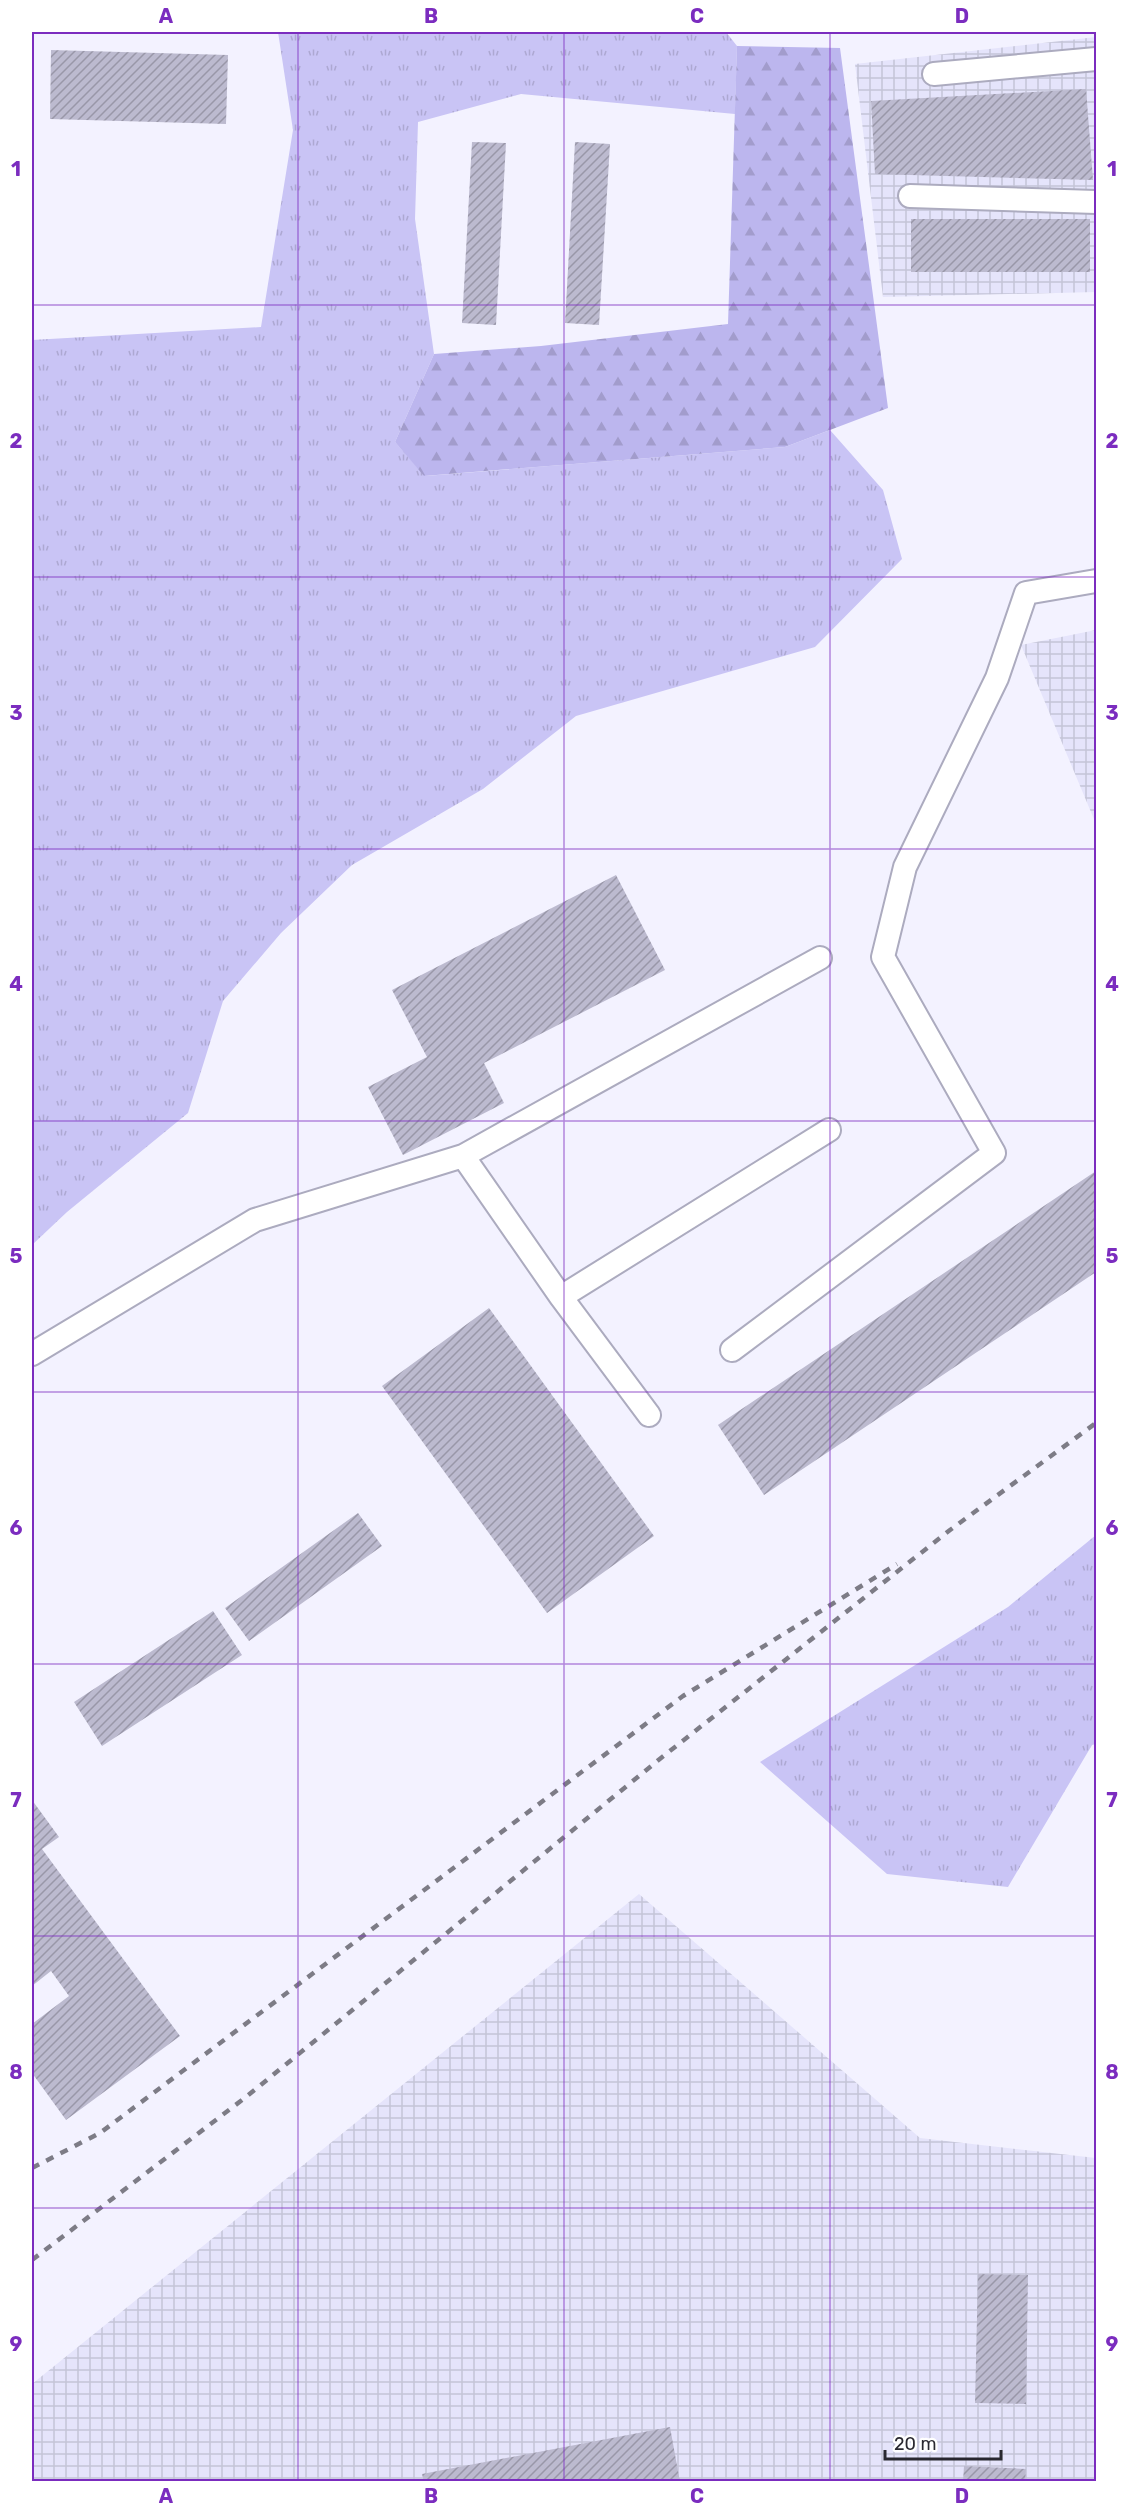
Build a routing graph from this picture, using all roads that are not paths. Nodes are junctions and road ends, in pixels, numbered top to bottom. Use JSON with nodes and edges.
{"nodes":[{"id":1,"x":1096,"y":59,"type":"edge"},
{"id":2,"x":934,"y":74,"type":"dead end"},
{"id":3,"x":910,"y":196,"type":"dead end"},
{"id":4,"x":1096,"y":202,"type":"edge"},
{"id":5,"x":1096,"y":581,"type":"edge"},
{"id":6,"x":820,"y":958,"type":"dead end"},
{"id":7,"x":829,"y":1130,"type":"dead end"},
{"id":8,"x":463,"y":1156,"type":"junction"},
{"id":9,"x":561,"y":1297,"type":"junction"},
{"id":10,"x":732,"y":1350,"type":"dead end"},
{"id":11,"x":32,"y":1354,"type":"edge"},
{"id":12,"x":649,"y":1414,"type":"dead end"}],
"edges":[{"from":1,"to":2,"type":"lane"},
{"from":3,"to":4,"type":"lane"},
{"from":5,"to":10,"type":"lane"},
{"from":6,"to":8,"type":"lane"},
{"from":7,"to":9,"type":"lane"},
{"from":8,"to":9,"type":"lane"},
{"from":8,"to":11,"type":"lane"},
{"from":9,"to":12,"type":"lane"}]}
